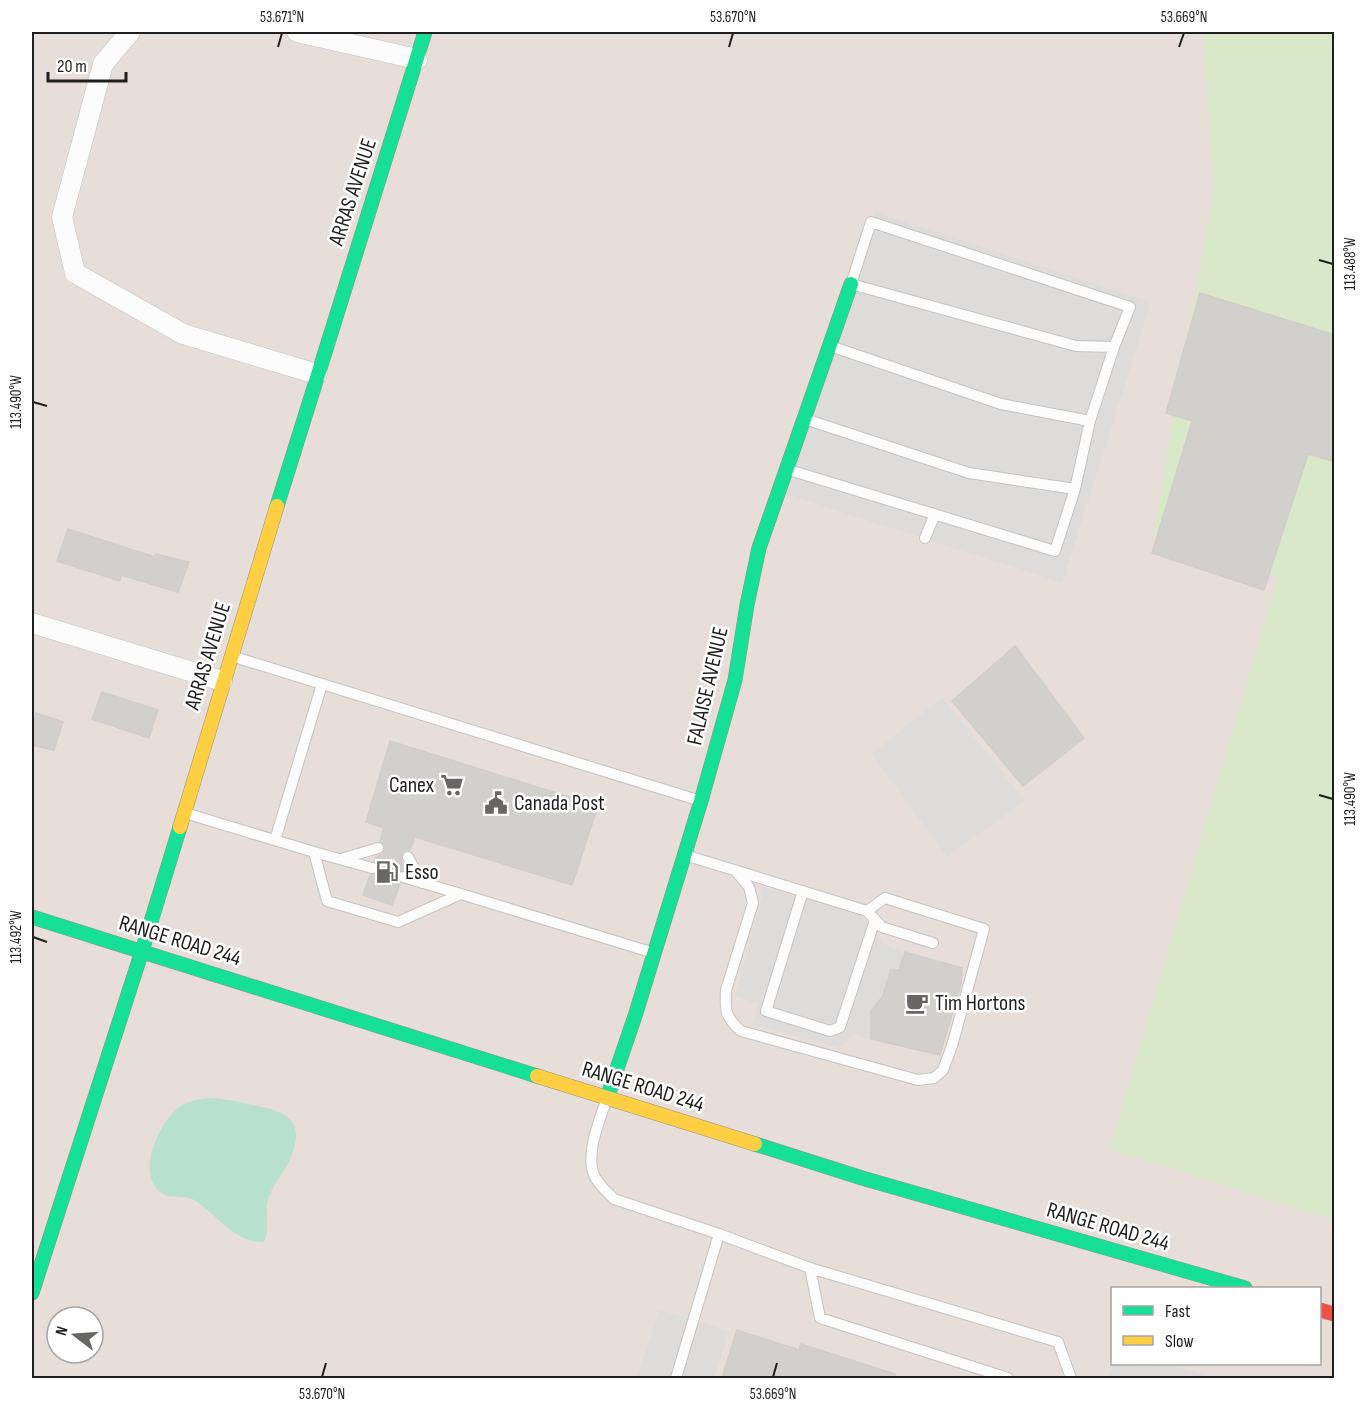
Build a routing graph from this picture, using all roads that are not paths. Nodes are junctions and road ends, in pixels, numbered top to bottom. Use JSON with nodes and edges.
{"nodes":[{"id":1,"x":130,"y":32,"type":"edge"},
{"id":2,"x":297,"y":32,"type":"edge"},
{"id":3,"x":425,"y":32,"type":"edge"},
{"id":4,"x":417,"y":59,"type":"junction"},
{"id":5,"x":851,"y":284,"type":"junction"},
{"id":6,"x":829,"y":346,"type":"junction"},
{"id":7,"x":1114,"y":347,"type":"junction"},
{"id":8,"x":317,"y":374,"type":"junction"},
{"id":9,"x":804,"y":418,"type":"junction"},
{"id":10,"x":1090,"y":421,"type":"junction"},
{"id":11,"x":786,"y":469,"type":"junction"},
{"id":12,"x":1076,"y":489,"type":"junction"},
{"id":13,"x":935,"y":514,"type":"junction"},
{"id":14,"x":925,"y":538,"type":"dead end"},
{"id":15,"x":32,"y":623,"type":"edge"},
{"id":16,"x":230,"y":656,"type":"junction"},
{"id":17,"x":222,"y":681,"type":"junction"},
{"id":18,"x":322,"y":684,"type":"junction"},
{"id":19,"x":701,"y":801,"type":"junction"},
{"id":20,"x":183,"y":812,"type":"junction"},
{"id":21,"x":275,"y":840,"type":"junction"},
{"id":22,"x":378,"y":848,"type":"dead end"},
{"id":23,"x":314,"y":852,"type":"junction"},
{"id":24,"x":684,"y":855,"type":"junction"},
{"id":25,"x":408,"y":857,"type":"dead end"},
{"id":26,"x":341,"y":859,"type":"junction"},
{"id":27,"x":372,"y":867,"type":"dead end"},
{"id":28,"x":735,"y":870,"type":"junction"},
{"id":29,"x":403,"y":877,"type":"dead end"},
{"id":30,"x":422,"y":883,"type":"junction"},
{"id":31,"x":803,"y":891,"type":"junction"},
{"id":32,"x":461,"y":894,"type":"junction"},
{"id":33,"x":867,"y":911,"type":"junction"},
{"id":34,"x":32,"y":917,"type":"edge"},
{"id":35,"x":875,"y":920,"type":"junction"},
{"id":36,"x":933,"y":944,"type":"dead end"},
{"id":37,"x":142,"y":951,"type":"junction"},
{"id":38,"x":654,"y":953,"type":"junction"},
{"id":39,"x":608,"y":1098,"type":"junction"},
{"id":40,"x":719,"y":1234,"type":"junction"},
{"id":41,"x":810,"y":1268,"type":"junction"},
{"id":42,"x":1242,"y":1287,"type":"edge"},
{"id":43,"x":32,"y":1293,"type":"edge"},
{"id":44,"x":676,"y":1378,"type":"edge"},
{"id":45,"x":1008,"y":1378,"type":"edge"},
{"id":46,"x":1071,"y":1378,"type":"edge"}],
"edges":[{"from":1,"to":8,"type":"street"},
{"from":2,"to":4,"type":"street"},
{"from":3,"to":4,"type":"street","name":"ARRAS AVENUE"},
{"from":4,"to":8,"type":"street","name":"ARRAS AVENUE"},
{"from":5,"to":6,"type":"street","name":"FALAISE AVENUE"},
{"from":5,"to":7,"type":"lane"},
{"from":5,"to":7,"type":"lane"},
{"from":6,"to":9,"type":"street","name":"FALAISE AVENUE"},
{"from":6,"to":10,"type":"lane"},
{"from":7,"to":10,"type":"lane"},
{"from":8,"to":16,"type":"street","name":"ARRAS AVENUE"},
{"from":9,"to":11,"type":"street","name":"FALAISE AVENUE"},
{"from":9,"to":12,"type":"lane"},
{"from":10,"to":12,"type":"lane"},
{"from":11,"to":13,"type":"lane"},
{"from":11,"to":19,"type":"street","name":"FALAISE AVENUE"},
{"from":12,"to":13,"type":"lane"},
{"from":13,"to":14,"type":"lane"},
{"from":15,"to":17,"type":"street"},
{"from":16,"to":17,"type":"street","name":"ARRAS AVENUE"},
{"from":16,"to":18,"type":"lane"},
{"from":17,"to":20,"type":"street","name":"ARRAS AVENUE"},
{"from":18,"to":19,"type":"lane"},
{"from":18,"to":21,"type":"lane"},
{"from":19,"to":24,"type":"street","name":"FALAISE AVENUE"},
{"from":20,"to":21,"type":"lane"},
{"from":20,"to":37,"type":"street","name":"ARRAS AVENUE"},
{"from":21,"to":23,"type":"lane"},
{"from":22,"to":26,"type":"lane"},
{"from":23,"to":26,"type":"lane"},
{"from":23,"to":32,"type":"lane"},
{"from":24,"to":28,"type":"lane"},
{"from":24,"to":38,"type":"street","name":"FALAISE AVENUE"},
{"from":25,"to":30,"type":"lane"},
{"from":26,"to":27,"type":"lane"},
{"from":28,"to":31,"type":"lane"},
{"from":28,"to":33,"type":"lane"},
{"from":29,"to":30,"type":"lane"},
{"from":30,"to":32,"type":"lane"},
{"from":31,"to":33,"type":"lane"},
{"from":31,"to":35,"type":"lane"},
{"from":32,"to":38,"type":"lane"},
{"from":33,"to":35,"type":"lane"},
{"from":34,"to":37,"type":"street","name":"RANGE ROAD 244"},
{"from":35,"to":36,"type":"lane"},
{"from":37,"to":39,"type":"street","name":"RANGE ROAD 244"},
{"from":37,"to":43,"type":"street","name":"ARRAS AVENUE"},
{"from":38,"to":39,"type":"street","name":"FALAISE AVENUE"},
{"from":39,"to":40,"type":"lane"},
{"from":39,"to":42,"type":"street","name":"RANGE ROAD 244"},
{"from":40,"to":41,"type":"lane"},
{"from":40,"to":44,"type":"lane"},
{"from":41,"to":45,"type":"lane"},
{"from":41,"to":46,"type":"lane"}]}
